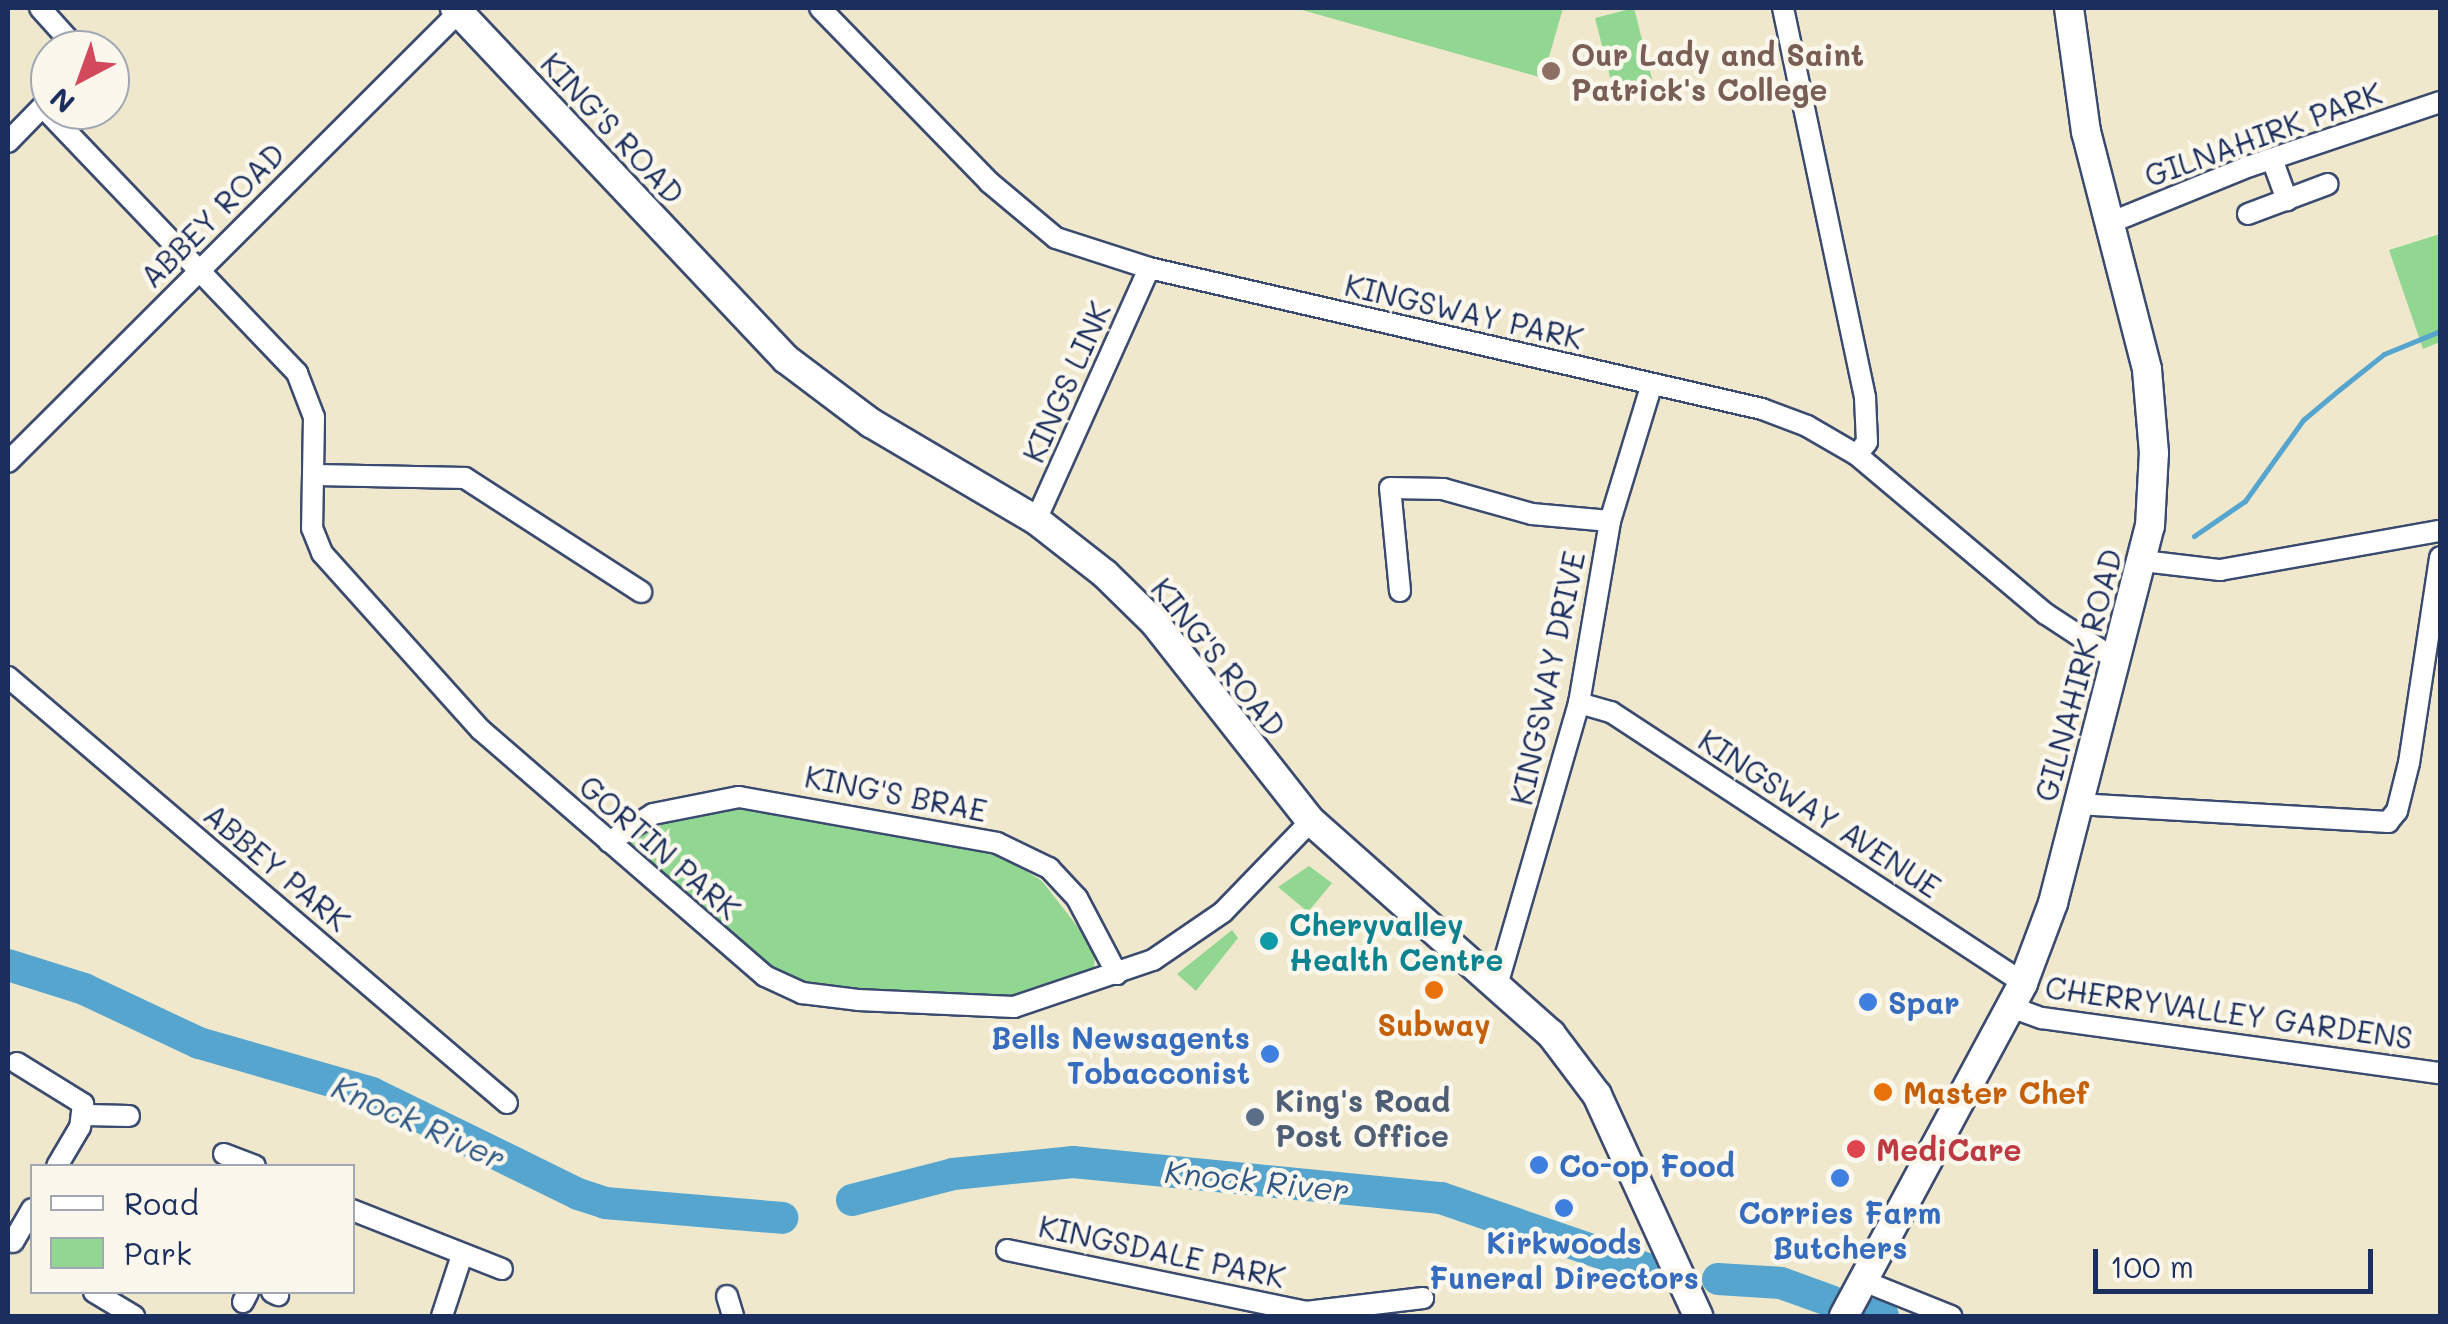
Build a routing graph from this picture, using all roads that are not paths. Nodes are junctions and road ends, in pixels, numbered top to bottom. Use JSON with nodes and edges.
{"nodes":[{"id":1,"x":40,"y":8,"type":"edge"},
{"id":2,"x":820,"y":8,"type":"edge"},
{"id":3,"x":1783,"y":8,"type":"edge"},
{"id":4,"x":2069,"y":8,"type":"edge"},
{"id":5,"x":457,"y":10,"type":"edge"},
{"id":6,"x":60,"y":30,"type":"edge"},
{"id":7,"x":2440,"y":102,"type":"edge"},
{"id":8,"x":30,"y":119,"type":"edge"},
{"id":9,"x":72,"y":130,"type":"edge"},
{"id":10,"x":8,"y":142,"type":"edge"},
{"id":11,"x":2272,"y":159,"type":"junction"},
{"id":12,"x":2328,"y":184,"type":"dead end"},
{"id":13,"x":2287,"y":200,"type":"junction"},
{"id":14,"x":2248,"y":214,"type":"dead end"},
{"id":15,"x":2106,"y":224,"type":"junction"},
{"id":16,"x":202,"y":268,"type":"junction"},
{"id":17,"x":1148,"y":268,"type":"junction"},
{"id":18,"x":1652,"y":384,"type":"junction"},
{"id":19,"x":1857,"y":455,"type":"junction"},
{"id":20,"x":8,"y":462,"type":"edge"},
{"id":21,"x":316,"y":475,"type":"junction"},
{"id":22,"x":1036,"y":520,"type":"junction"},
{"id":23,"x":1610,"y":521,"type":"junction"},
{"id":24,"x":2440,"y":531,"type":"edge"},
{"id":25,"x":2440,"y":557,"type":"edge"},
{"id":26,"x":2143,"y":562,"type":"junction"},
{"id":27,"x":1400,"y":591,"type":"dead end"},
{"id":28,"x":641,"y":592,"type":"dead end"},
{"id":29,"x":2113,"y":658,"type":"junction"},
{"id":30,"x":8,"y":677,"type":"edge"},
{"id":31,"x":1580,"y":703,"type":"junction"},
{"id":32,"x":2077,"y":804,"type":"junction"},
{"id":33,"x":1311,"y":820,"type":"junction"},
{"id":34,"x":610,"y":842,"type":"junction"},
{"id":35,"x":1118,"y":974,"type":"junction"},
{"id":36,"x":1498,"y":982,"type":"junction"},
{"id":37,"x":2017,"y":995,"type":"junction"},
{"id":38,"x":16,"y":1064,"type":"dead end"},
{"id":39,"x":2440,"y":1073,"type":"edge"},
{"id":40,"x":507,"y":1103,"type":"dead end"},
{"id":41,"x":85,"y":1115,"type":"junction"},
{"id":42,"x":129,"y":1116,"type":"dead end"},
{"id":43,"x":224,"y":1154,"type":"dead end"},
{"id":44,"x":58,"y":1164,"type":"edge"},
{"id":45,"x":250,"y":1164,"type":"edge"},
{"id":46,"x":30,"y":1211,"type":"edge"},
{"id":47,"x":355,"y":1211,"type":"edge"},
{"id":48,"x":10,"y":1240,"type":"edge"},
{"id":49,"x":1007,"y":1250,"type":"dead end"},
{"id":50,"x":462,"y":1255,"type":"junction"},
{"id":51,"x":502,"y":1269,"type":"dead end"},
{"id":52,"x":1866,"y":1282,"type":"junction"},
{"id":53,"x":97,"y":1294,"type":"edge"},
{"id":54,"x":1423,"y":1298,"type":"dead end"},
{"id":55,"x":1306,"y":1314,"type":"edge"},
{"id":56,"x":134,"y":1316,"type":"edge"},
{"id":57,"x":442,"y":1316,"type":"edge"},
{"id":58,"x":1698,"y":1316,"type":"edge"},
{"id":59,"x":1844,"y":1316,"type":"edge"},
{"id":60,"x":1951,"y":1316,"type":"edge"}],
"edges":[{"from":1,"to":6,"type":"street"},
{"from":2,"to":17,"type":"street","name":"KINGSWAY PARK"},
{"from":3,"to":19,"type":"street"},
{"from":4,"to":15,"type":"street","name":"GILNAHIRK ROAD"},
{"from":5,"to":16,"type":"street","name":"ABBEY ROAD"},
{"from":5,"to":22,"type":"street","name":"KING'S ROAD"},
{"from":7,"to":11,"type":"street","name":"GILNAHIRK PARK"},
{"from":8,"to":10,"type":"street"},
{"from":9,"to":16,"type":"street","name":"GORTIN PARK"},
{"from":11,"to":13,"type":"street"},
{"from":11,"to":15,"type":"street","name":"GILNAHIRK PARK"},
{"from":12,"to":13,"type":"street"},
{"from":13,"to":14,"type":"street"},
{"from":15,"to":26,"type":"street","name":"GILNAHIRK ROAD"},
{"from":16,"to":20,"type":"street","name":"ABBEY ROAD"},
{"from":16,"to":21,"type":"street","name":"GORTIN PARK"},
{"from":17,"to":18,"type":"street","name":"KINGSWAY PARK"},
{"from":17,"to":22,"type":"street","name":"KINGS LINK"},
{"from":18,"to":19,"type":"street","name":"KINGSWAY PARK"},
{"from":18,"to":23,"type":"street","name":"KINGSWAY DRIVE"},
{"from":19,"to":29,"type":"street","name":"KINGSWAY PARK"},
{"from":21,"to":28,"type":"street"},
{"from":21,"to":34,"type":"street","name":"GORTIN PARK"},
{"from":22,"to":33,"type":"street","name":"KING'S ROAD"},
{"from":23,"to":27,"type":"street"},
{"from":23,"to":31,"type":"street","name":"KINGSWAY DRIVE"},
{"from":24,"to":26,"type":"street"},
{"from":25,"to":32,"type":"street"},
{"from":26,"to":29,"type":"street","name":"GILNAHIRK ROAD"},
{"from":29,"to":32,"type":"street","name":"GILNAHIRK ROAD"},
{"from":30,"to":40,"type":"street","name":"ABBEY PARK"},
{"from":31,"to":36,"type":"street","name":"KINGSWAY DRIVE"},
{"from":31,"to":37,"type":"street","name":"KINGSWAY AVENUE"},
{"from":32,"to":37,"type":"street","name":"GILNAHIRK ROAD"},
{"from":33,"to":35,"type":"street","name":"GORTIN PARK"},
{"from":33,"to":36,"type":"street","name":"KING'S ROAD"},
{"from":34,"to":35,"type":"street","name":"GORTIN PARK"},
{"from":34,"to":35,"type":"street","name":"KING'S BRAE"},
{"from":36,"to":58,"type":"street","name":"KING'S ROAD"},
{"from":37,"to":39,"type":"street","name":"CHERRYVALLEY GARDENS"},
{"from":37,"to":52,"type":"street","name":"GILNAHIRK ROAD"},
{"from":38,"to":41,"type":"street"},
{"from":41,"to":42,"type":"street"},
{"from":41,"to":44,"type":"street"},
{"from":43,"to":45,"type":"street"},
{"from":46,"to":48,"type":"street"},
{"from":47,"to":50,"type":"street"},
{"from":49,"to":55,"type":"street","name":"KINGSDALE PARK"},
{"from":50,"to":51,"type":"street"},
{"from":50,"to":57,"type":"street"},
{"from":52,"to":59,"type":"street","name":"GILNAHIRK ROAD"},
{"from":52,"to":60,"type":"street"},
{"from":53,"to":56,"type":"street"},
{"from":54,"to":55,"type":"street","name":"KINGSDALE PARK"}]}
